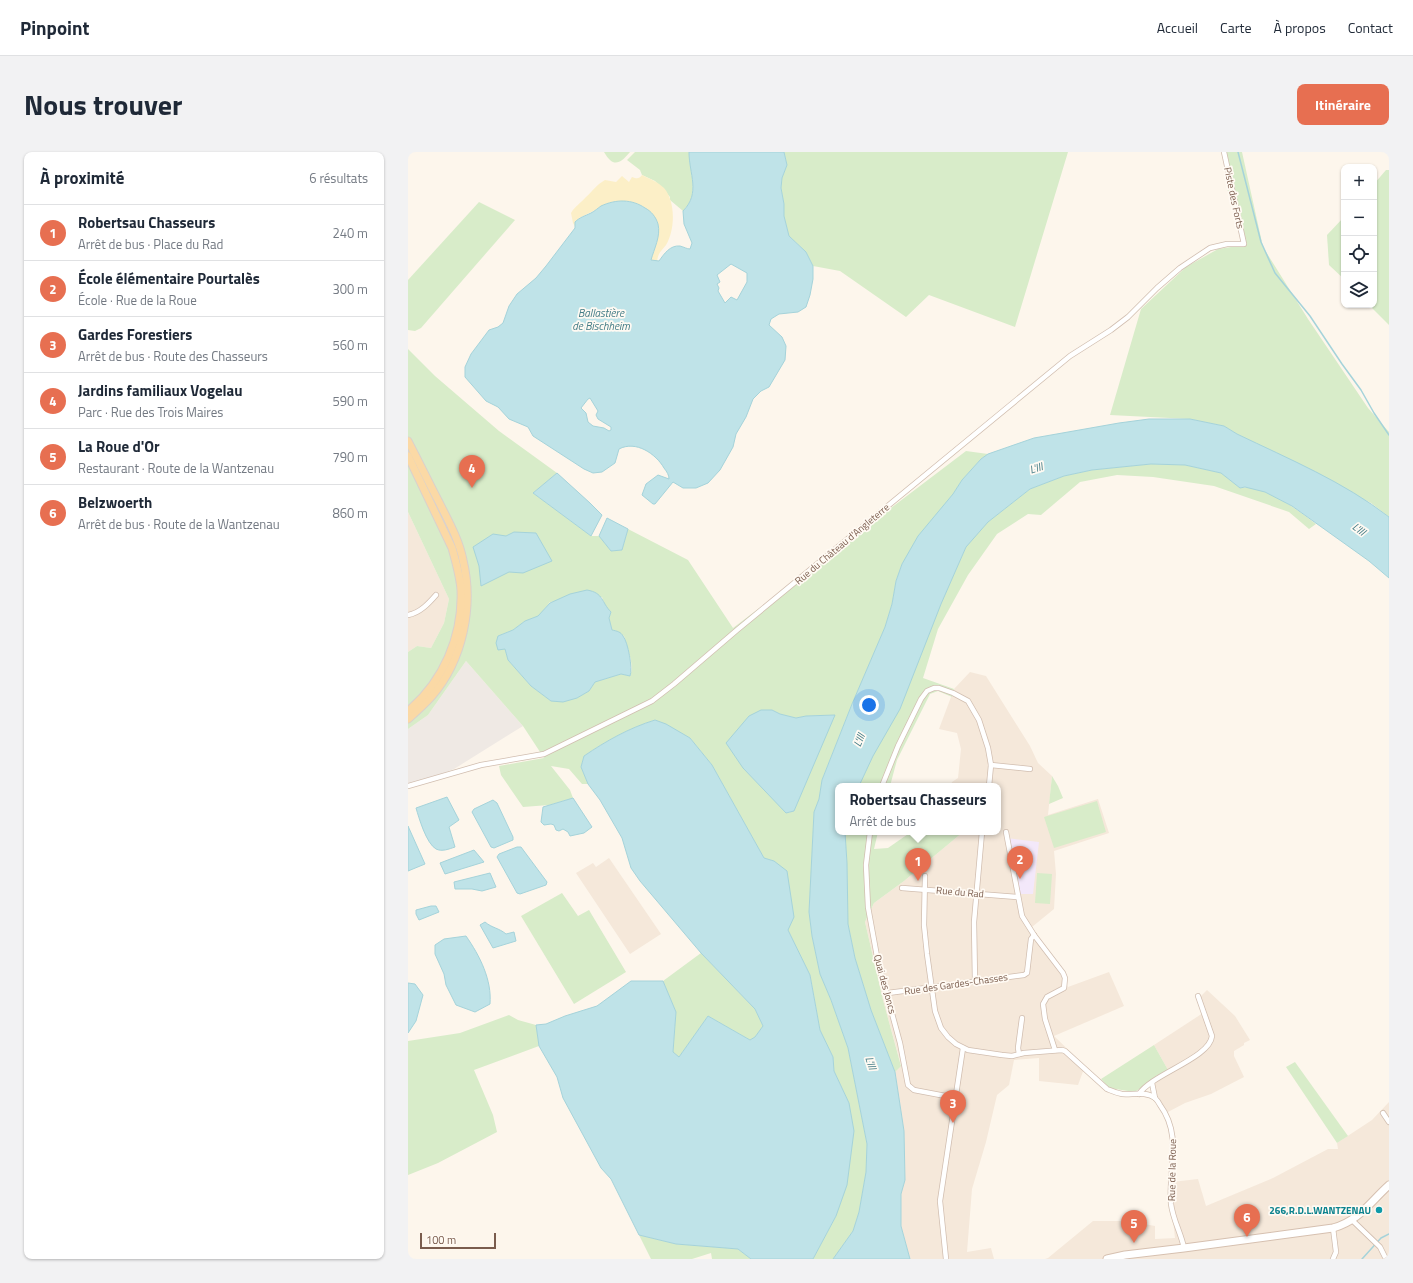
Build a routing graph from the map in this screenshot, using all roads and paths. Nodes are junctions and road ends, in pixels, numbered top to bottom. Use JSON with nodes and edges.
{"nodes":[{"id":1,"x":1224,"y":152,"type":"edge"},
{"id":2,"x":1244,"y":244,"type":"joint"},
{"id":3,"x":408,"y":441,"type":"edge"},
{"id":4,"x":408,"y":456,"type":"edge"},
{"id":5,"x":436,"y":595,"type":"dead end"},
{"id":6,"x":408,"y":615,"type":"edge"},
{"id":7,"x":408,"y":711,"type":"edge"},
{"id":8,"x":408,"y":719,"type":"edge"},
{"id":9,"x":991,"y":765,"type":"junction"},
{"id":10,"x":1030,"y":769,"type":"dead end"},
{"id":11,"x":883,"y":783,"type":"edge"},
{"id":12,"x":989,"y":783,"type":"edge"},
{"id":13,"x":408,"y":786,"type":"edge"},
{"id":14,"x":1006,"y":832,"type":"dead end"},
{"id":15,"x":870,"y":835,"type":"edge"},
{"id":16,"x":982,"y":835,"type":"edge"},
{"id":17,"x":925,"y":876,"type":"dead end"},
{"id":18,"x":902,"y":888,"type":"dead end"},
{"id":19,"x":924,"y":889,"type":"junction"},
{"id":20,"x":976,"y":893,"type":"junction"},
{"id":21,"x":1017,"y":897,"type":"junction"},
{"id":22,"x":1034,"y":934,"type":"junction"},
{"id":23,"x":975,"y":982,"type":"junction"},
{"id":24,"x":932,"y":988,"type":"junction"},
{"id":25,"x":888,"y":994,"type":"junction"},
{"id":26,"x":1198,"y":996,"type":"dead end"},
{"id":27,"x":1022,"y":1018,"type":"dead end"},
{"id":28,"x":963,"y":1048,"type":"junction"},
{"id":29,"x":1054,"y":1050,"type":"junction"},
{"id":30,"x":1019,"y":1054,"type":"junction"},
{"id":31,"x":1152,"y":1083,"type":"junction"},
{"id":32,"x":1139,"y":1094,"type":"junction"},
{"id":33,"x":956,"y":1098,"type":"junction"},
{"id":34,"x":1155,"y":1098,"type":"junction"},
{"id":35,"x":1383,"y":1113,"type":"dead end"},
{"id":36,"x":1389,"y":1122,"type":"edge"},
{"id":37,"x":1389,"y":1185,"type":"edge"},
{"id":38,"x":1352,"y":1220,"type":"junction"},
{"id":39,"x":1333,"y":1228,"type":"junction"},
{"id":40,"x":1184,"y":1248,"type":"junction"},
{"id":41,"x":946,"y":1259,"type":"edge"},
{"id":42,"x":1107,"y":1259,"type":"edge"},
{"id":43,"x":1334,"y":1259,"type":"edge"},
{"id":44,"x":1386,"y":1259,"type":"edge"}],
"edges":[{"from":1,"to":2,"type":"street","name":"Piste des Forts"},
{"from":2,"to":13,"type":"street","name":"Rue du Château d'Angleterre"},
{"from":3,"to":8,"type":"main road"},
{"from":4,"to":7,"type":"main road"},
{"from":5,"to":6,"type":"street"},
{"from":9,"to":10,"type":"street"},
{"from":9,"to":11,"type":"street"},
{"from":9,"to":12,"type":"street"},
{"from":14,"to":21,"type":"street"},
{"from":15,"to":25,"type":"street","name":"Quai des Joncs"},
{"from":16,"to":20,"type":"street"},
{"from":17,"to":19,"type":"street"},
{"from":18,"to":19,"type":"street","name":"Rue du Rad"},
{"from":19,"to":20,"type":"street","name":"Rue du Rad"},
{"from":19,"to":24,"type":"street"},
{"from":20,"to":21,"type":"street","name":"Rue du Rad"},
{"from":20,"to":23,"type":"street"},
{"from":21,"to":22,"type":"street"},
{"from":22,"to":23,"type":"street","name":"Rue des Gardes-Chasses"},
{"from":22,"to":29,"type":"street"},
{"from":23,"to":24,"type":"street","name":"Rue des Gardes-Chasses"},
{"from":24,"to":25,"type":"street","name":"Rue des Gardes-Chasses"},
{"from":24,"to":28,"type":"street"},
{"from":25,"to":33,"type":"street","name":"Quai des Joncs"},
{"from":26,"to":31,"type":"street"},
{"from":27,"to":30,"type":"street"},
{"from":28,"to":30,"type":"street"},
{"from":28,"to":33,"type":"street"},
{"from":29,"to":30,"type":"street"},
{"from":29,"to":32,"type":"street"},
{"from":31,"to":32,"type":"street"},
{"from":31,"to":34,"type":"street"},
{"from":32,"to":34,"type":"street"},
{"from":33,"to":41,"type":"street"},
{"from":34,"to":40,"type":"street","name":"Rue de la Roue"},
{"from":35,"to":36,"type":"street"},
{"from":37,"to":38,"type":"main road"},
{"from":38,"to":39,"type":"main road"},
{"from":38,"to":44,"type":"street"},
{"from":39,"to":40,"type":"main road"},
{"from":39,"to":43,"type":"street"},
{"from":40,"to":42,"type":"main road"}]}
